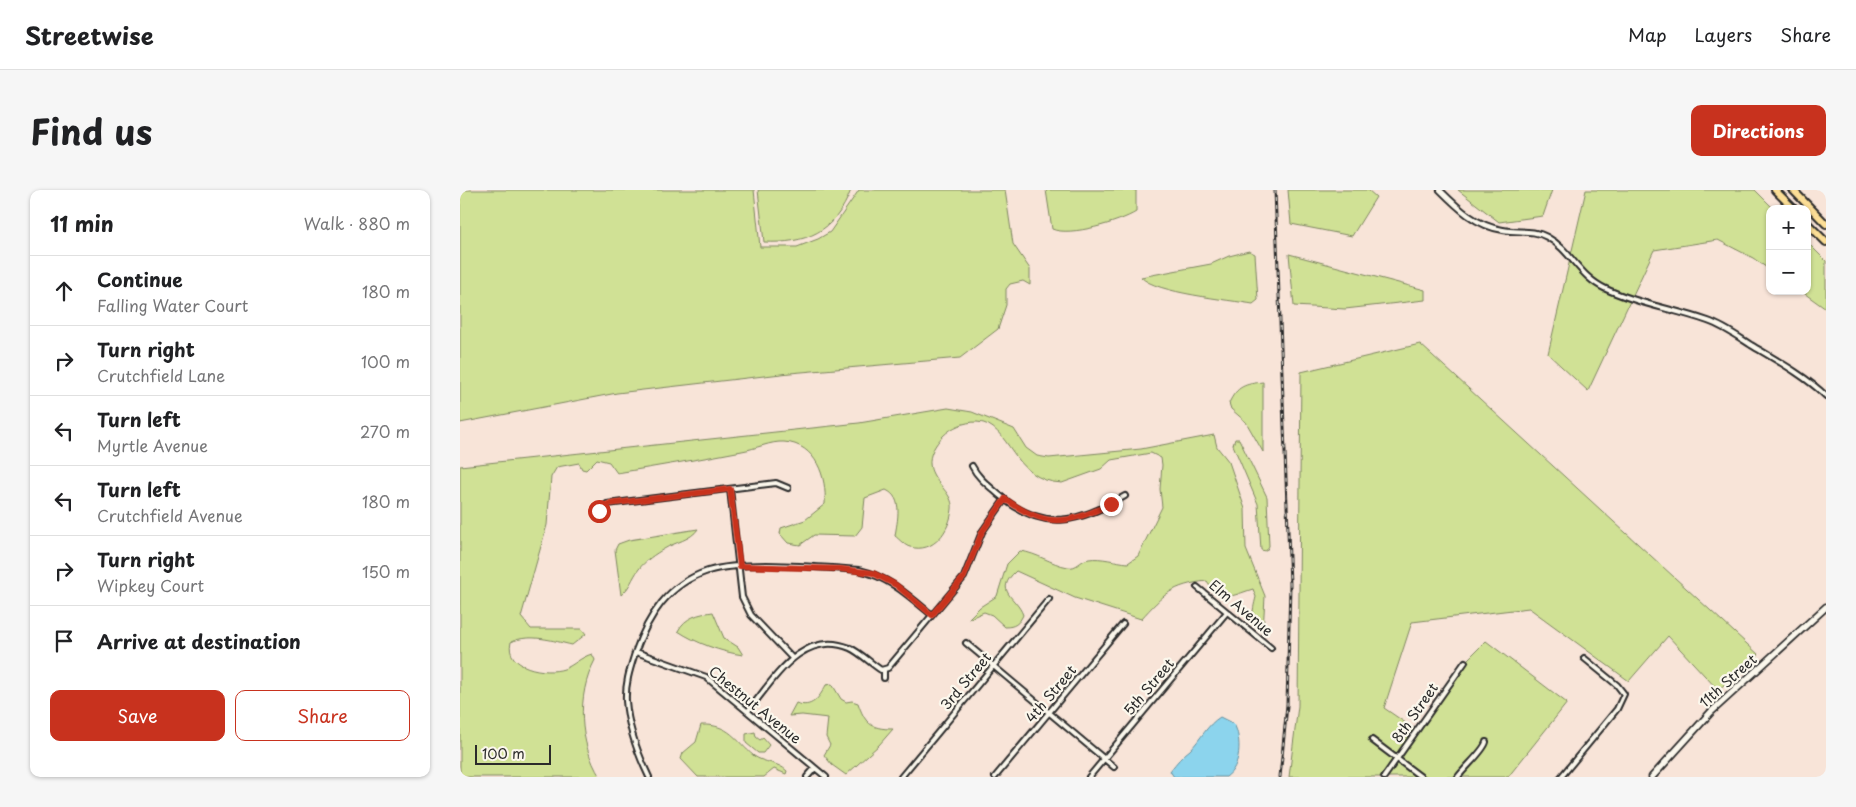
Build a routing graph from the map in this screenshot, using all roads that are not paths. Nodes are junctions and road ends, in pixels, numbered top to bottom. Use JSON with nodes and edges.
{"nodes":[{"id":1,"x":1440,"y":190,"type":"edge"},
{"id":2,"x":1775,"y":190,"type":"edge"},
{"id":3,"x":1793,"y":190,"type":"edge"},
{"id":4,"x":1790,"y":205,"type":"edge"},
{"id":5,"x":1826,"y":224,"type":"edge"},
{"id":6,"x":1811,"y":226,"type":"edge"},
{"id":7,"x":1826,"y":242,"type":"edge"},
{"id":8,"x":1826,"y":396,"type":"edge"},
{"id":9,"x":972,"y":466,"type":"dead end"},
{"id":10,"x":788,"y":488,"type":"dead end"},
{"id":11,"x":730,"y":489,"type":"junction"},
{"id":12,"x":1125,"y":496,"type":"dead end"},
{"id":13,"x":1005,"y":499,"type":"junction"},
{"id":14,"x":599,"y":511,"type":"dead end"},
{"id":15,"x":740,"y":566,"type":"junction"},
{"id":16,"x":1197,"y":586,"type":"dead end"},
{"id":17,"x":1049,"y":599,"type":"dead end"},
{"id":18,"x":1826,"y":607,"type":"edge"},
{"id":19,"x":1227,"y":612,"type":"junction"},
{"id":20,"x":932,"y":615,"type":"junction"},
{"id":21,"x":1123,"y":624,"type":"dead end"},
{"id":22,"x":966,"y":643,"type":"dead end"},
{"id":23,"x":1271,"y":648,"type":"dead end"},
{"id":24,"x":636,"y":652,"type":"junction"},
{"id":25,"x":792,"y":658,"type":"junction"},
{"id":26,"x":1584,"y":658,"type":"dead end"},
{"id":27,"x":1465,"y":662,"type":"dead end"},
{"id":28,"x":993,"y":665,"type":"junction"},
{"id":29,"x":884,"y":670,"type":"junction"},
{"id":30,"x":884,"y":678,"type":"dead end"},
{"id":31,"x":748,"y":711,"type":"junction"},
{"id":32,"x":1050,"y":713,"type":"junction"},
{"id":33,"x":1372,"y":740,"type":"dead end"},
{"id":34,"x":1486,"y":742,"type":"dead end"},
{"id":35,"x":1105,"y":758,"type":"junction"},
{"id":36,"x":1396,"y":758,"type":"junction"},
{"id":37,"x":1114,"y":767,"type":"dead end"},
{"id":38,"x":815,"y":768,"type":"junction"},
{"id":39,"x":649,"y":777,"type":"edge"},
{"id":40,"x":807,"y":777,"type":"edge"},
{"id":41,"x":826,"y":777,"type":"edge"},
{"id":42,"x":901,"y":777,"type":"edge"},
{"id":43,"x":995,"y":777,"type":"edge"},
{"id":44,"x":1089,"y":777,"type":"edge"},
{"id":45,"x":1384,"y":777,"type":"edge"},
{"id":46,"x":1421,"y":777,"type":"edge"},
{"id":47,"x":1458,"y":777,"type":"edge"},
{"id":48,"x":1561,"y":777,"type":"edge"},
{"id":49,"x":1652,"y":777,"type":"edge"}],
"edges":[{"from":1,"to":8,"type":"street"},
{"from":2,"to":4,"type":"main road"},
{"from":3,"to":5,"type":"main road"},
{"from":6,"to":7,"type":"main road"},
{"from":9,"to":13,"type":"street"},
{"from":10,"to":11,"type":"street"},
{"from":11,"to":14,"type":"street"},
{"from":11,"to":15,"type":"street"},
{"from":12,"to":13,"type":"street"},
{"from":13,"to":20,"type":"street"},
{"from":15,"to":20,"type":"street"},
{"from":15,"to":24,"type":"street"},
{"from":15,"to":25,"type":"street"},
{"from":16,"to":19,"type":"street","name":"Elm Avenue"},
{"from":17,"to":28,"type":"street","name":"3rd Street"},
{"from":18,"to":49,"type":"main road","name":"11th Street"},
{"from":19,"to":23,"type":"street","name":"Elm Avenue"},
{"from":19,"to":35,"type":"street","name":"5th Street"},
{"from":20,"to":29,"type":"street"},
{"from":21,"to":32,"type":"street","name":"4th Street"},
{"from":22,"to":28,"type":"street"},
{"from":24,"to":31,"type":"street","name":"Chestnut Avenue"},
{"from":24,"to":39,"type":"street"},
{"from":25,"to":29,"type":"street"},
{"from":25,"to":31,"type":"street"},
{"from":26,"to":48,"type":"street"},
{"from":27,"to":36,"type":"street","name":"8th Street"},
{"from":28,"to":32,"type":"street"},
{"from":28,"to":42,"type":"street","name":"3rd Street"},
{"from":29,"to":30,"type":"street"},
{"from":31,"to":38,"type":"street","name":"Chestnut Avenue"},
{"from":32,"to":35,"type":"street"},
{"from":32,"to":43,"type":"street","name":"4th Street"},
{"from":33,"to":36,"type":"street"},
{"from":34,"to":47,"type":"street"},
{"from":35,"to":37,"type":"street"},
{"from":35,"to":44,"type":"street","name":"5th Street"},
{"from":36,"to":45,"type":"street","name":"8th Street"},
{"from":36,"to":46,"type":"street"},
{"from":38,"to":40,"type":"street"},
{"from":38,"to":41,"type":"street","name":"Chestnut Avenue"}]}
